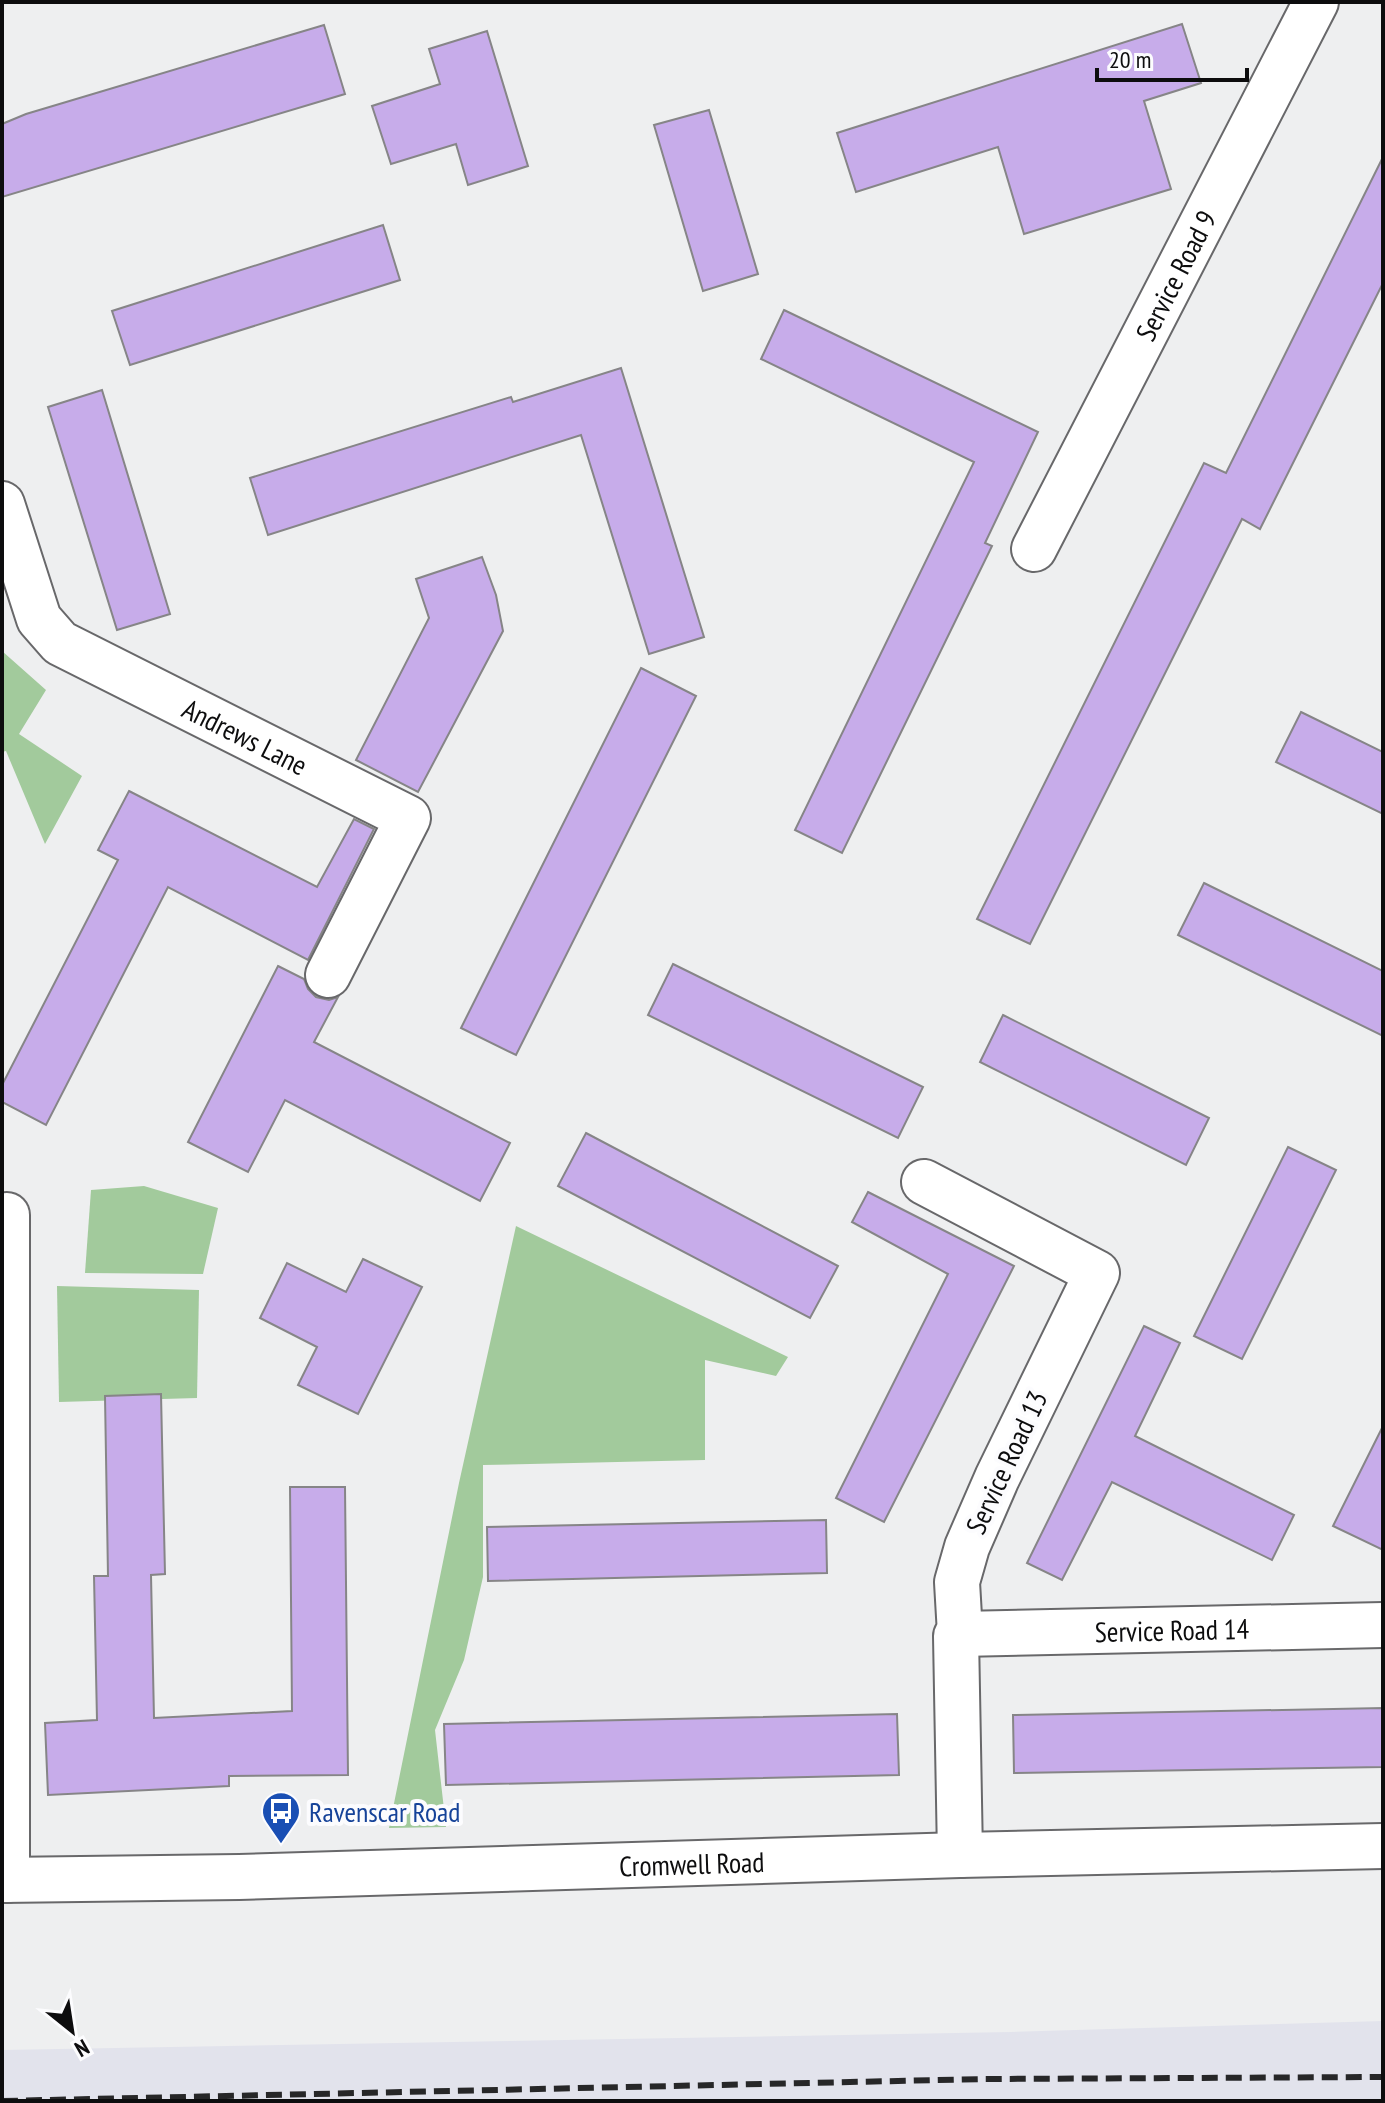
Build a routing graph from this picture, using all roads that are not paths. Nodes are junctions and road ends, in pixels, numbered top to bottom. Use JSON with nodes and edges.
{"nodes":[{"id":1,"x":1316,"y":2,"type":"edge"},
{"id":2,"x":2,"y":504,"type":"edge"},
{"id":3,"x":1034,"y":549,"type":"dead end"},
{"id":4,"x":328,"y":975,"type":"dead end"},
{"id":5,"x":924,"y":1182,"type":"dead end"},
{"id":6,"x":7,"y":1215,"type":"dead end"},
{"id":7,"x":5,"y":1488,"type":"edge"},
{"id":8,"x":1383,"y":1625,"type":"edge"},
{"id":9,"x":960,"y":1634,"type":"junction"},
{"id":10,"x":1383,"y":1846,"type":"edge"},
{"id":11,"x":960,"y":1855,"type":"junction"},
{"id":12,"x":4,"y":1880,"type":"edge"}],
"edges":[{"from":1,"to":3,"type":"street","name":"Service Road 9"},
{"from":2,"to":4,"type":"street","name":"Andrews Lane"},
{"from":5,"to":9,"type":"street","name":"Service Road 13"},
{"from":6,"to":7,"type":"street"},
{"from":7,"to":12,"type":"street"},
{"from":8,"to":9,"type":"street","name":"Service Road 14"},
{"from":9,"to":11,"type":"street","name":"Service Road 13"},
{"from":10,"to":11,"type":"street","name":"Cromwell Road"},
{"from":11,"to":12,"type":"street","name":"Cromwell Road"}]}
